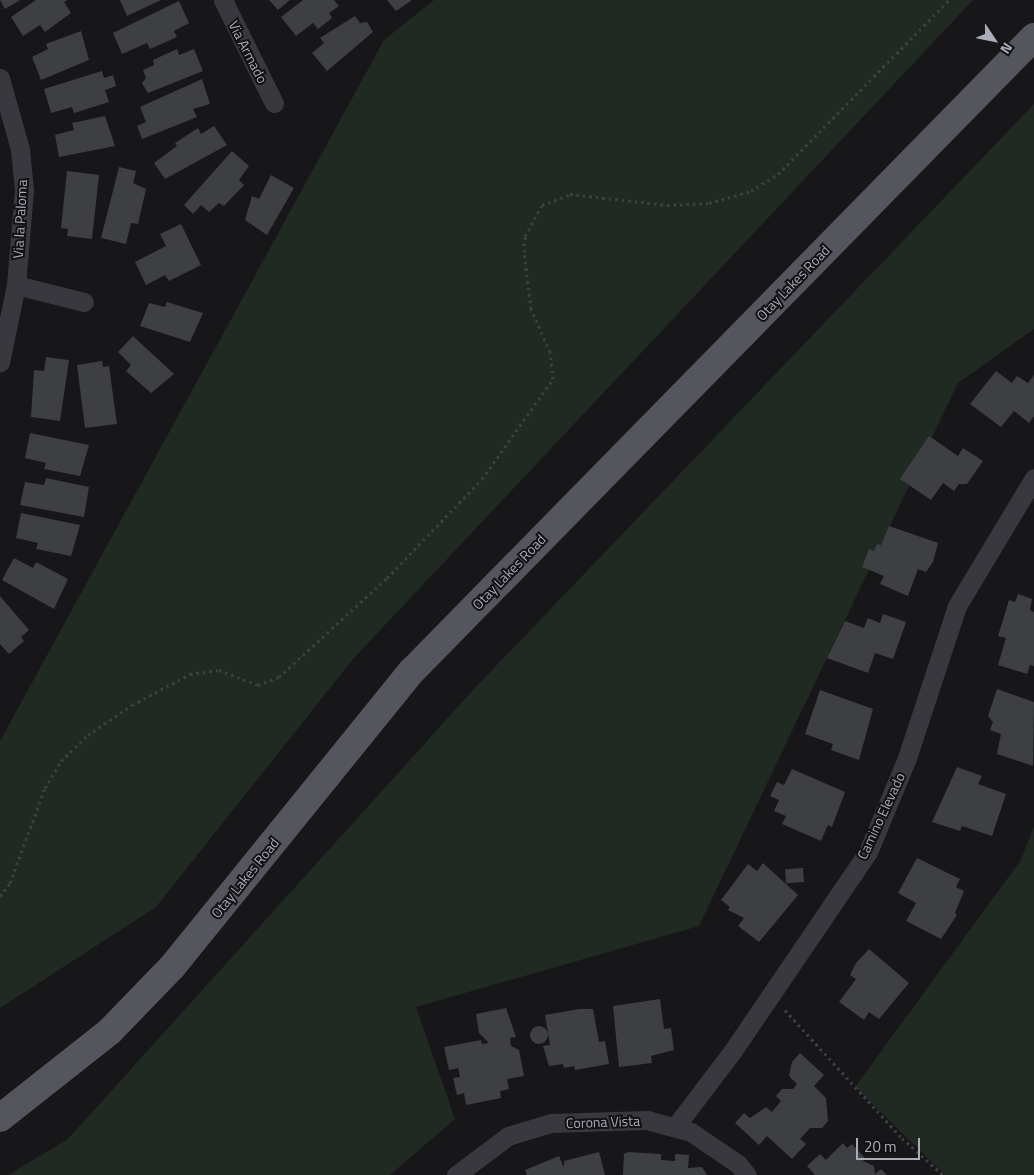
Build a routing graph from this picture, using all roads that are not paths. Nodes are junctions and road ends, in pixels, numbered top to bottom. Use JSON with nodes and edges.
{"nodes":[{"id":1,"x":223,"y":0,"type":"edge"},
{"id":2,"x":1034,"y":37,"type":"edge"},
{"id":3,"x":0,"y":78,"type":"edge"},
{"id":4,"x":274,"y":103,"type":"dead end"},
{"id":5,"x":16,"y":285,"type":"junction"},
{"id":6,"x":84,"y":302,"type":"dead end"},
{"id":7,"x":0,"y":362,"type":"edge"},
{"id":8,"x":1034,"y":478,"type":"edge"},
{"id":9,"x":0,"y":1118,"type":"edge"},
{"id":10,"x":675,"y":1127,"type":"junction"},
{"id":11,"x":456,"y":1175,"type":"edge"},
{"id":12,"x":747,"y":1175,"type":"edge"}],
"edges":[{"from":1,"to":4,"type":"street","name":"Via Armado"},
{"from":2,"to":9,"type":"main road","name":"Otay Lakes Road"},
{"from":3,"to":5,"type":"street","name":"Via la Paloma"},
{"from":5,"to":6,"type":"street"},
{"from":5,"to":7,"type":"street","name":"Via la Paloma"},
{"from":8,"to":10,"type":"street","name":"Camino Elevado"},
{"from":10,"to":11,"type":"street","name":"Corona Vista"},
{"from":10,"to":12,"type":"street","name":"Corona Vista"}]}
